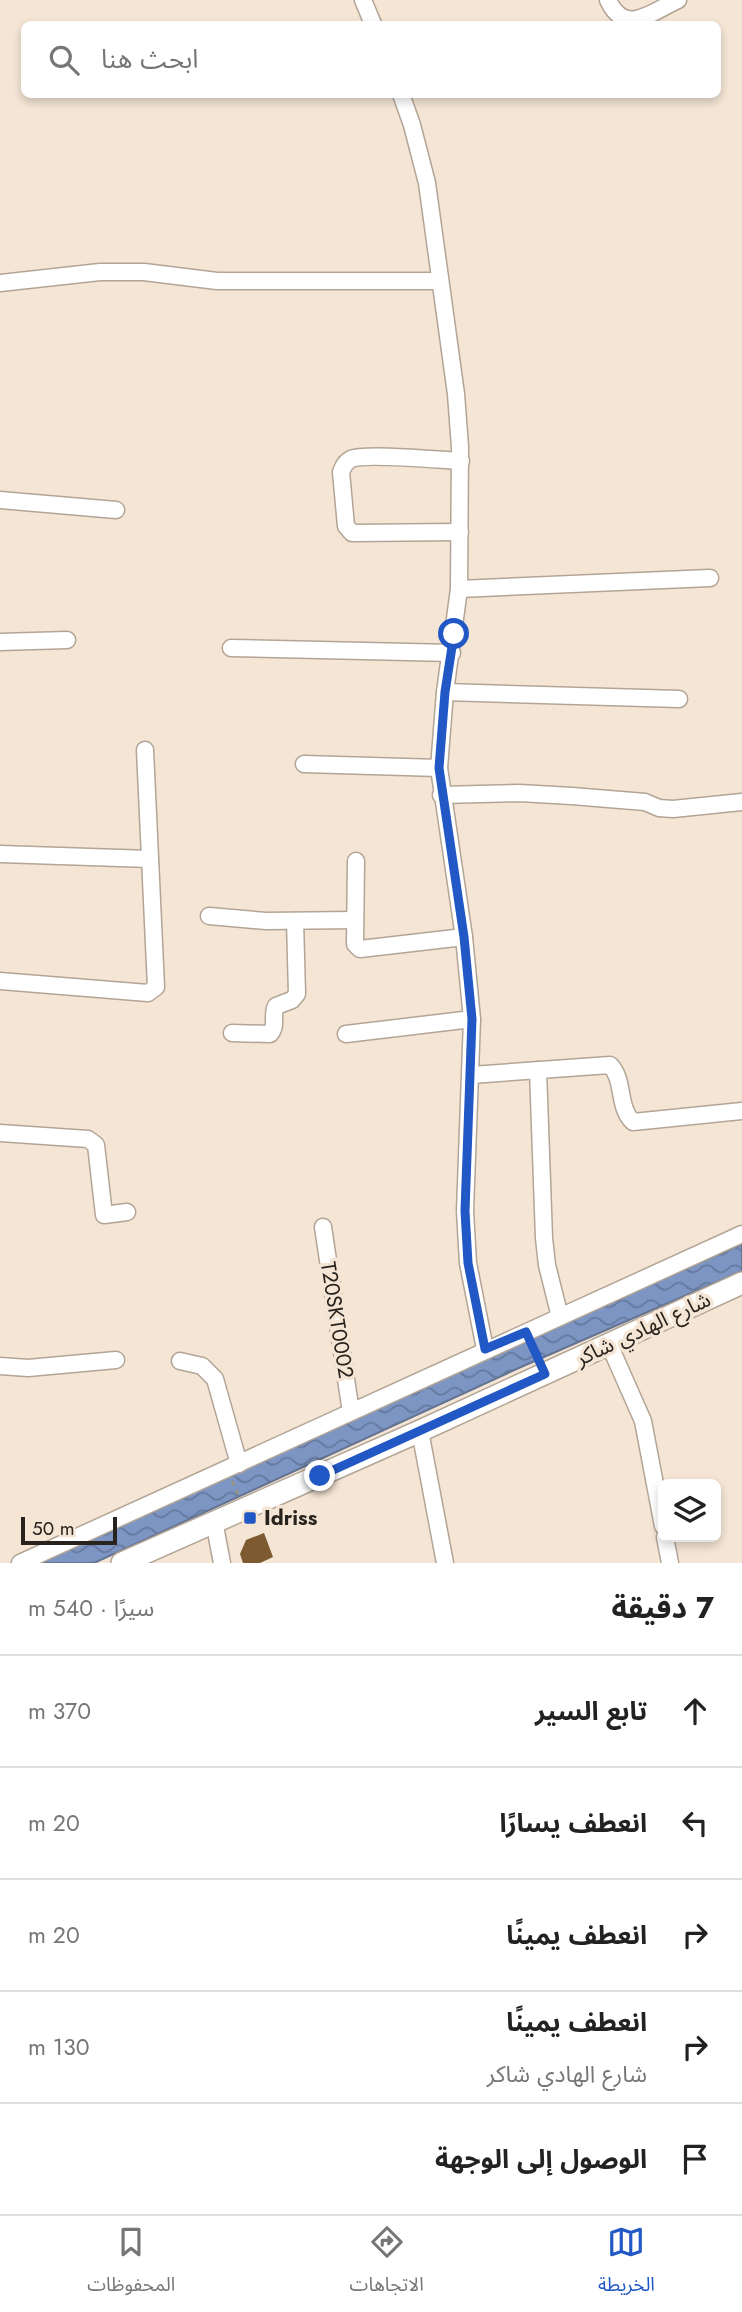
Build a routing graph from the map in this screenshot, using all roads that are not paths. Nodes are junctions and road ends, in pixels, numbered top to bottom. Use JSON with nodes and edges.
{"nodes":[{"id":1,"x":363,"y":0,"type":"edge"},
{"id":2,"x":608,"y":0,"type":"edge"},
{"id":3,"x":678,"y":0,"type":"edge"},
{"id":4,"x":372,"y":21,"type":"edge"},
{"id":5,"x":402,"y":98,"type":"edge"},
{"id":6,"x":439,"y":281,"type":"junction"},
{"id":7,"x":0,"y":282,"type":"edge"},
{"id":8,"x":461,"y":461,"type":"junction"},
{"id":9,"x":0,"y":500,"type":"edge"},
{"id":10,"x":116,"y":510,"type":"dead end"},
{"id":11,"x":460,"y":532,"type":"junction"},
{"id":12,"x":710,"y":578,"type":"dead end"},
{"id":13,"x":458,"y":589,"type":"junction"},
{"id":14,"x":67,"y":640,"type":"dead end"},
{"id":15,"x":0,"y":642,"type":"edge"},
{"id":16,"x":231,"y":648,"type":"dead end"},
{"id":17,"x":452,"y":653,"type":"junction"},
{"id":18,"x":445,"y":692,"type":"junction"},
{"id":19,"x":679,"y":699,"type":"dead end"},
{"id":20,"x":145,"y":750,"type":"dead end"},
{"id":21,"x":304,"y":764,"type":"dead end"},
{"id":22,"x":439,"y":768,"type":"junction"},
{"id":23,"x":441,"y":795,"type":"junction"},
{"id":24,"x":742,"y":802,"type":"edge"},
{"id":25,"x":0,"y":854,"type":"edge"},
{"id":26,"x":150,"y":859,"type":"junction"},
{"id":27,"x":356,"y":861,"type":"dead end"},
{"id":28,"x":209,"y":916,"type":"dead end"},
{"id":29,"x":355,"y":920,"type":"junction"},
{"id":30,"x":295,"y":921,"type":"junction"},
{"id":31,"x":464,"y":937,"type":"junction"},
{"id":32,"x":0,"y":981,"type":"edge"},
{"id":33,"x":472,"y":1019,"type":"junction"},
{"id":34,"x":232,"y":1033,"type":"dead end"},
{"id":35,"x":346,"y":1034,"type":"dead end"},
{"id":36,"x":538,"y":1070,"type":"junction"},
{"id":37,"x":471,"y":1075,"type":"junction"},
{"id":38,"x":742,"y":1111,"type":"edge"},
{"id":39,"x":0,"y":1133,"type":"edge"},
{"id":40,"x":127,"y":1212,"type":"dead end"},
{"id":41,"x":323,"y":1227,"type":"dead end"},
{"id":42,"x":742,"y":1234,"type":"edge"},
{"id":43,"x":742,"y":1283,"type":"edge"},
{"id":44,"x":560,"y":1317,"type":"junction"},
{"id":45,"x":608,"y":1344,"type":"junction"},
{"id":46,"x":485,"y":1349,"type":"junction"},
{"id":47,"x":116,"y":1360,"type":"dead end"},
{"id":48,"x":180,"y":1361,"type":"dead end"},
{"id":49,"x":0,"y":1366,"type":"edge"},
{"id":50,"x":351,"y":1412,"type":"junction"},
{"id":51,"x":420,"y":1431,"type":"junction"},
{"id":52,"x":233,"y":1468,"type":"junction"},
{"id":53,"x":658,"y":1500,"type":"edge"},
{"id":54,"x":214,"y":1521,"type":"junction"},
{"id":55,"x":666,"y":1542,"type":"edge"},
{"id":56,"x":20,"y":1563,"type":"edge"},
{"id":57,"x":122,"y":1563,"type":"edge"},
{"id":58,"x":222,"y":1563,"type":"edge"},
{"id":59,"x":445,"y":1563,"type":"edge"},
{"id":60,"x":670,"y":1563,"type":"edge"}],
"edges":[{"from":1,"to":4,"type":"street"},
{"from":2,"to":3,"type":"street"},
{"from":5,"to":6,"type":"street"},
{"from":6,"to":7,"type":"street"},
{"from":6,"to":8,"type":"street"},
{"from":8,"to":11,"type":"street"},
{"from":8,"to":11,"type":"street"},
{"from":9,"to":10,"type":"street"},
{"from":11,"to":13,"type":"street"},
{"from":12,"to":13,"type":"street"},
{"from":13,"to":17,"type":"street"},
{"from":14,"to":15,"type":"street"},
{"from":16,"to":17,"type":"street"},
{"from":17,"to":18,"type":"street"},
{"from":18,"to":19,"type":"street"},
{"from":18,"to":22,"type":"street"},
{"from":20,"to":26,"type":"street"},
{"from":21,"to":22,"type":"street"},
{"from":22,"to":23,"type":"street"},
{"from":23,"to":24,"type":"street"},
{"from":23,"to":31,"type":"street"},
{"from":25,"to":26,"type":"street"},
{"from":26,"to":32,"type":"street"},
{"from":27,"to":29,"type":"street"},
{"from":28,"to":30,"type":"street"},
{"from":29,"to":30,"type":"street"},
{"from":29,"to":31,"type":"street"},
{"from":30,"to":34,"type":"street"},
{"from":31,"to":33,"type":"street"},
{"from":33,"to":35,"type":"street"},
{"from":33,"to":37,"type":"street"},
{"from":36,"to":37,"type":"street"},
{"from":36,"to":38,"type":"street"},
{"from":36,"to":44,"type":"street"},
{"from":37,"to":46,"type":"street"},
{"from":39,"to":40,"type":"street"},
{"from":41,"to":50,"type":"street","name":"T20SKT0002"},
{"from":42,"to":44,"type":"street"},
{"from":43,"to":45,"type":"main road","name":"شارع الهادي شاكر"},
{"from":44,"to":46,"type":"street"},
{"from":45,"to":51,"type":"main road","name":"شارع الهادي شاكر"},
{"from":45,"to":53,"type":"street"},
{"from":46,"to":50,"type":"street"},
{"from":47,"to":49,"type":"street"},
{"from":48,"to":52,"type":"street"},
{"from":50,"to":52,"type":"street"},
{"from":51,"to":54,"type":"main road","name":"شارع الهادي شاكر"},
{"from":51,"to":59,"type":"street"},
{"from":52,"to":56,"type":"street"},
{"from":54,"to":57,"type":"main road","name":"شارع الهادي شاكر"},
{"from":54,"to":58,"type":"street"},
{"from":55,"to":60,"type":"street"}]}
